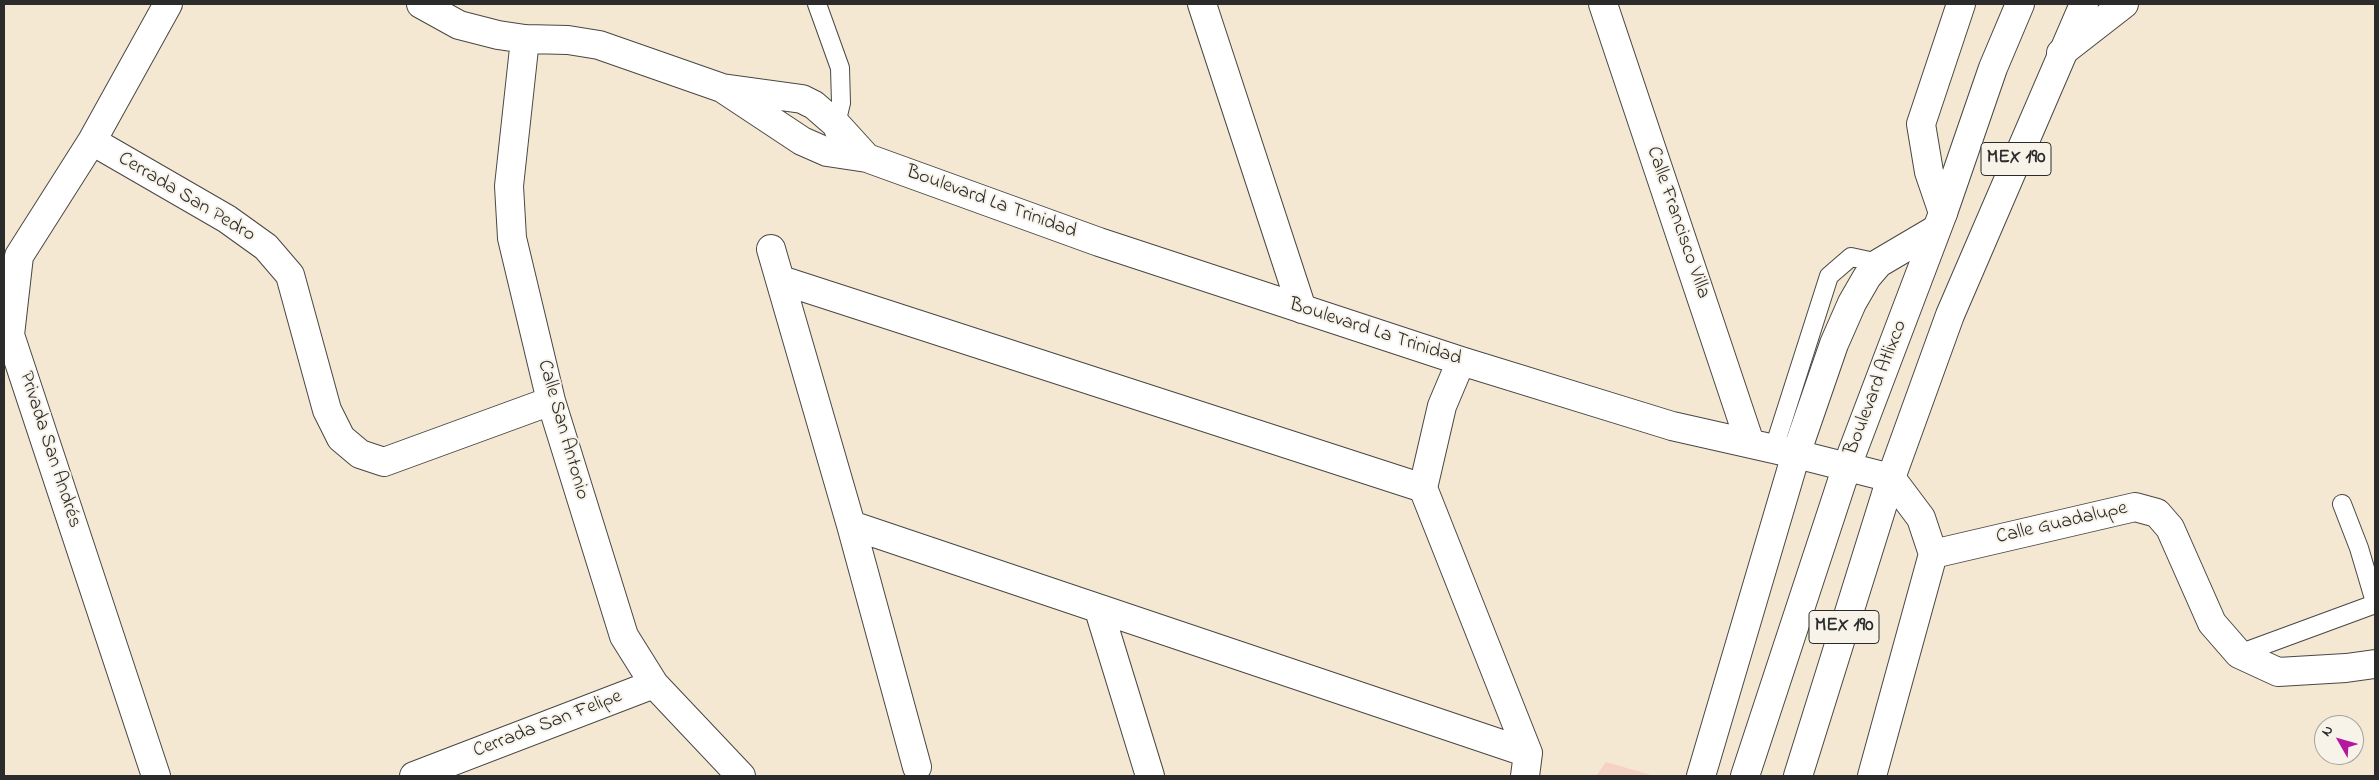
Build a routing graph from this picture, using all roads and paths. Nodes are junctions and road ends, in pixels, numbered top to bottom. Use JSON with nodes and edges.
{"nodes":[{"id":1,"x":168,"y":4,"type":"edge"},
{"id":2,"x":421,"y":4,"type":"edge"},
{"id":3,"x":817,"y":4,"type":"edge"},
{"id":4,"x":1202,"y":4,"type":"edge"},
{"id":5,"x":1603,"y":4,"type":"edge"},
{"id":6,"x":1961,"y":4,"type":"edge"},
{"id":7,"x":2020,"y":4,"type":"edge"},
{"id":8,"x":2084,"y":4,"type":"edge"},
{"id":9,"x":2097,"y":4,"type":"edge"},
{"id":10,"x":2124,"y":4,"type":"edge"},
{"id":11,"x":525,"y":40,"type":"junction"},
{"id":12,"x":2067,"y":41,"type":"junction"},
{"id":13,"x":722,"y":88,"type":"junction"},
{"id":14,"x":837,"y":125,"type":"junction"},
{"id":15,"x":92,"y":141,"type":"junction"},
{"id":16,"x":827,"y":152,"type":"junction"},
{"id":17,"x":867,"y":158,"type":"junction"},
{"id":18,"x":1939,"y":222,"type":"junction"},
{"id":19,"x":771,"y":248,"type":"dead end"},
{"id":20,"x":781,"y":280,"type":"junction"},
{"id":21,"x":1302,"y":309,"type":"junction"},
{"id":22,"x":1461,"y":361,"type":"junction"},
{"id":23,"x":551,"y":401,"type":"junction"},
{"id":24,"x":1774,"y":449,"type":"junction"},
{"id":25,"x":1848,"y":466,"type":"junction"},
{"id":26,"x":1891,"y":478,"type":"junction"},
{"id":27,"x":1423,"y":488,"type":"junction"},
{"id":28,"x":2342,"y":504,"type":"dead end"},
{"id":29,"x":851,"y":525,"type":"junction"},
{"id":30,"x":1933,"y":554,"type":"junction"},
{"id":31,"x":2375,"y":603,"type":"edge"},
{"id":32,"x":1099,"y":610,"type":"junction"},
{"id":33,"x":2239,"y":654,"type":"junction"},
{"id":34,"x":2375,"y":664,"type":"edge"},
{"id":35,"x":654,"y":684,"type":"junction"},
{"id":36,"x":1526,"y":765,"type":"edge"},
{"id":37,"x":917,"y":767,"type":"dead end"},
{"id":38,"x":156,"y":776,"type":"edge"},
{"id":39,"x":414,"y":776,"type":"edge"},
{"id":40,"x":742,"y":776,"type":"edge"},
{"id":41,"x":1150,"y":776,"type":"edge"},
{"id":42,"x":1701,"y":776,"type":"edge"},
{"id":43,"x":1744,"y":776,"type":"edge"},
{"id":44,"x":1798,"y":776,"type":"edge"},
{"id":45,"x":1872,"y":776,"type":"edge"}],
"edges":[{"from":1,"to":15,"type":"main road","name":"Privada San Andrés"},
{"from":2,"to":11,"type":"main road","name":"Boulevard La Trinidad"},
{"from":3,"to":14,"type":"lane"},
{"from":4,"to":21,"type":"main road"},
{"from":5,"to":24,"type":"main road","name":"Calle Francisco Villa"},
{"from":6,"to":18,"type":"main road"},
{"from":7,"to":18,"type":"main road","name":"Boulevard Atlixco","number":"MEX 190"},
{"from":8,"to":12,"type":"main road","number":"MEX 190"},
{"from":9,"to":12,"type":"main road"},
{"from":10,"to":12,"type":"main road"},
{"from":11,"to":13,"type":"main road","name":"Boulevard La Trinidad"},
{"from":11,"to":23,"type":"main road","name":"Calle San Antonio"},
{"from":12,"to":26,"type":"main road","number":"MEX 190"},
{"from":13,"to":14,"type":"main road","name":"Boulevard La Trinidad"},
{"from":13,"to":16,"type":"main road","name":"Boulevard La Trinidad"},
{"from":14,"to":16,"type":"lane"},
{"from":14,"to":17,"type":"main road","name":"Boulevard La Trinidad"},
{"from":15,"to":23,"type":"main road","name":"Cerrada San Pedro"},
{"from":15,"to":38,"type":"main road","name":"Privada San Andrés"},
{"from":16,"to":17,"type":"main road","name":"Boulevard La Trinidad"},
{"from":17,"to":21,"type":"main road","name":"Boulevard La Trinidad"},
{"from":18,"to":24,"type":"main road"},
{"from":18,"to":25,"type":"main road","name":"Boulevard Atlixco","number":"MEX 190"},
{"from":19,"to":20,"type":"main road"},
{"from":20,"to":27,"type":"main road"},
{"from":20,"to":29,"type":"main road"},
{"from":21,"to":22,"type":"main road","name":"Boulevard La Trinidad"},
{"from":22,"to":24,"type":"main road","name":"Boulevard La Trinidad"},
{"from":22,"to":27,"type":"main road"},
{"from":23,"to":35,"type":"main road","name":"Calle San Antonio"},
{"from":24,"to":25,"type":"main road","name":"Boulevard La Trinidad"},
{"from":24,"to":42,"type":"main road"},
{"from":25,"to":26,"type":"main road","name":"Boulevard La Trinidad"},
{"from":25,"to":43,"type":"main road","name":"Boulevard Atlixco","number":"MEX 190"},
{"from":26,"to":30,"type":"main road"},
{"from":26,"to":44,"type":"main road","number":"MEX 190"},
{"from":27,"to":36,"type":"main road"},
{"from":28,"to":31,"type":"lane"},
{"from":29,"to":32,"type":"main road"},
{"from":29,"to":37,"type":"main road"},
{"from":30,"to":33,"type":"main road","name":"Calle Guadalupe"},
{"from":30,"to":45,"type":"main road"},
{"from":31,"to":33,"type":"lane"},
{"from":32,"to":36,"type":"main road"},
{"from":32,"to":41,"type":"main road"},
{"from":33,"to":34,"type":"main road","name":"Calle Guadalupe"},
{"from":35,"to":39,"type":"main road","name":"Cerrada San Felipe"},
{"from":35,"to":40,"type":"main road","name":"Calle San Antonio"}]}
